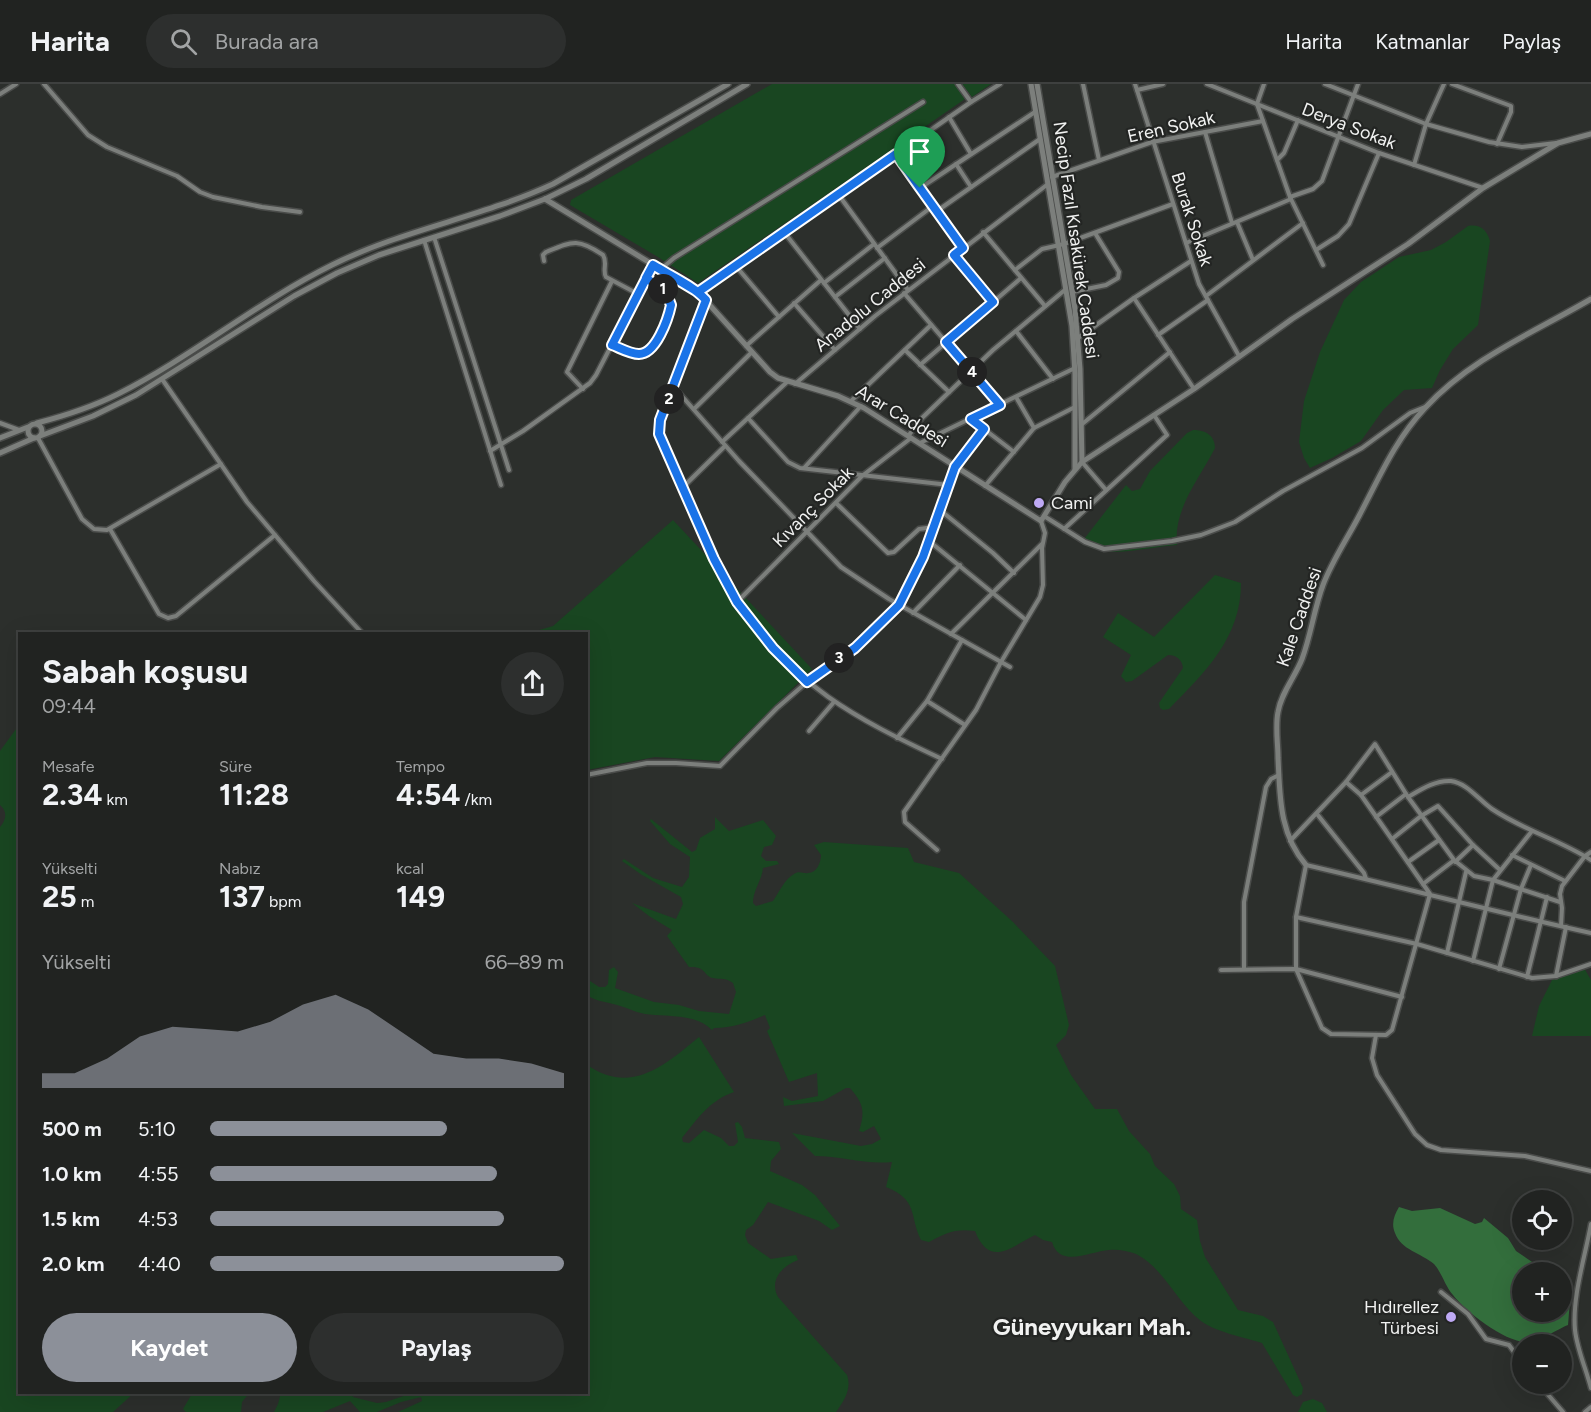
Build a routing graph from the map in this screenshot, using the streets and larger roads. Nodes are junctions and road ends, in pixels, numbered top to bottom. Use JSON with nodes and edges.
{"nodes":[{"id":1,"x":16,"y":84,"type":"edge"},
{"id":2,"x":44,"y":84,"type":"edge"},
{"id":3,"x":728,"y":84,"type":"edge"},
{"id":4,"x":747,"y":84,"type":"edge"},
{"id":5,"x":958,"y":84,"type":"edge"},
{"id":6,"x":1000,"y":84,"type":"edge"},
{"id":7,"x":1031,"y":84,"type":"edge"},
{"id":8,"x":1037,"y":84,"type":"edge"},
{"id":9,"x":1083,"y":84,"type":"edge"},
{"id":10,"x":1135,"y":84,"type":"edge"},
{"id":11,"x":1163,"y":84,"type":"edge"},
{"id":12,"x":1207,"y":84,"type":"edge"},
{"id":13,"x":1264,"y":84,"type":"edge"},
{"id":14,"x":1325,"y":84,"type":"edge"},
{"id":15,"x":1358,"y":84,"type":"edge"},
{"id":16,"x":1444,"y":84,"type":"edge"},
{"id":17,"x":1452,"y":84,"type":"edge"},
{"id":18,"x":1137,"y":90,"type":"junction"},
{"id":19,"x":0,"y":94,"type":"edge"},
{"id":20,"x":1353,"y":95,"type":"junction"},
{"id":21,"x":922,"y":102,"type":"dead end"},
{"id":22,"x":971,"y":102,"type":"junction"},
{"id":23,"x":1257,"y":104,"type":"junction"},
{"id":24,"x":1036,"y":112,"type":"junction"},
{"id":25,"x":949,"y":117,"type":"junction"},
{"id":26,"x":1298,"y":120,"type":"junction"},
{"id":27,"x":1263,"y":121,"type":"junction"},
{"id":28,"x":1426,"y":124,"type":"junction"},
{"id":29,"x":1205,"y":132,"type":"junction"},
{"id":30,"x":1591,"y":134,"type":"edge"},
{"id":31,"x":1339,"y":137,"type":"junction"},
{"id":32,"x":1041,"y":139,"type":"junction"},
{"id":33,"x":1152,"y":142,"type":"junction"},
{"id":34,"x":1558,"y":143,"type":"junction"},
{"id":35,"x":1497,"y":144,"type":"junction"},
{"id":36,"x":1379,"y":153,"type":"junction"},
{"id":37,"x":896,"y":154,"type":"junction"},
{"id":38,"x":971,"y":154,"type":"junction"},
{"id":39,"x":1099,"y":160,"type":"junction"},
{"id":40,"x":1277,"y":160,"type":"junction"},
{"id":41,"x":956,"y":164,"type":"junction"},
{"id":42,"x":1414,"y":165,"type":"junction"},
{"id":43,"x":1052,"y":177,"type":"junction"},
{"id":44,"x":1049,"y":183,"type":"junction"},
{"id":45,"x":971,"y":187,"type":"junction"},
{"id":46,"x":920,"y":188,"type":"junction"},
{"id":47,"x":1483,"y":188,"type":"junction"},
{"id":48,"x":838,"y":194,"type":"junction"},
{"id":49,"x":1291,"y":198,"type":"junction"},
{"id":50,"x":544,"y":199,"type":"junction"},
{"id":51,"x":1173,"y":204,"type":"junction"},
{"id":52,"x":933,"y":206,"type":"junction"},
{"id":53,"x":300,"y":212,"type":"dead end"},
{"id":54,"x":937,"y":212,"type":"junction"},
{"id":55,"x":1235,"y":223,"type":"junction"},
{"id":56,"x":1303,"y":223,"type":"junction"},
{"id":57,"x":784,"y":232,"type":"junction"},
{"id":58,"x":983,"y":232,"type":"junction"},
{"id":59,"x":1095,"y":233,"type":"junction"},
{"id":60,"x":434,"y":237,"type":"junction"},
{"id":61,"x":424,"y":240,"type":"junction"},
{"id":62,"x":1186,"y":243,"type":"junction"},
{"id":63,"x":1062,"y":245,"type":"junction"},
{"id":64,"x":876,"y":246,"type":"junction"},
{"id":65,"x":963,"y":248,"type":"junction"},
{"id":66,"x":1316,"y":250,"type":"junction"},
{"id":67,"x":954,"y":255,"type":"junction"},
{"id":68,"x":885,"y":258,"type":"junction"},
{"id":69,"x":1253,"y":260,"type":"junction"},
{"id":70,"x":544,"y":261,"type":"dead end"},
{"id":71,"x":1191,"y":261,"type":"junction"},
{"id":72,"x":1323,"y":264,"type":"dead end"},
{"id":73,"x":653,"y":265,"type":"junction"},
{"id":74,"x":735,"y":266,"type":"junction"},
{"id":75,"x":661,"y":269,"type":"junction"},
{"id":76,"x":1015,"y":270,"type":"junction"},
{"id":77,"x":646,"y":278,"type":"junction"},
{"id":78,"x":1021,"y":278,"type":"junction"},
{"id":79,"x":612,"y":281,"type":"junction"},
{"id":80,"x":823,"y":281,"type":"junction"},
{"id":81,"x":1066,"y":288,"type":"junction"},
{"id":82,"x":698,"y":292,"type":"junction"},
{"id":83,"x":906,"y":292,"type":"junction"},
{"id":84,"x":1072,"y":292,"type":"junction"},
{"id":85,"x":638,"y":294,"type":"junction"},
{"id":86,"x":834,"y":297,"type":"junction"},
{"id":87,"x":1134,"y":298,"type":"junction"},
{"id":88,"x":1207,"y":298,"type":"junction"},
{"id":89,"x":1591,"y":299,"type":"edge"},
{"id":90,"x":706,"y":300,"type":"junction"},
{"id":91,"x":993,"y":302,"type":"junction"},
{"id":92,"x":794,"y":303,"type":"junction"},
{"id":93,"x":1046,"y":306,"type":"junction"},
{"id":94,"x":778,"y":317,"type":"junction"},
{"id":95,"x":931,"y":325,"type":"junction"},
{"id":96,"x":860,"y":329,"type":"junction"},
{"id":97,"x":1016,"y":331,"type":"junction"},
{"id":98,"x":1158,"y":335,"type":"junction"},
{"id":99,"x":1078,"y":338,"type":"junction"},
{"id":100,"x":946,"y":342,"type":"junction"},
{"id":101,"x":612,"y":345,"type":"junction"},
{"id":102,"x":746,"y":346,"type":"junction"},
{"id":103,"x":835,"y":350,"type":"junction"},
{"id":104,"x":905,"y":350,"type":"junction"},
{"id":105,"x":752,"y":352,"type":"junction"},
{"id":106,"x":1170,"y":352,"type":"junction"},
{"id":107,"x":1239,"y":356,"type":"junction"},
{"id":108,"x":920,"y":365,"type":"junction"},
{"id":109,"x":1075,"y":368,"type":"junction"},
{"id":110,"x":971,"y":371,"type":"junction"},
{"id":111,"x":162,"y":379,"type":"junction"},
{"id":112,"x":1053,"y":379,"type":"junction"},
{"id":113,"x":787,"y":382,"type":"junction"},
{"id":114,"x":795,"y":384,"type":"junction"},
{"id":115,"x":674,"y":386,"type":"junction"},
{"id":116,"x":583,"y":389,"type":"junction"},
{"id":117,"x":1194,"y":389,"type":"junction"},
{"id":118,"x":949,"y":392,"type":"junction"},
{"id":119,"x":1016,"y":397,"type":"junction"},
{"id":120,"x":851,"y":401,"type":"junction"},
{"id":121,"x":1000,"y":405,"type":"junction"},
{"id":122,"x":861,"y":406,"type":"junction"},
{"id":123,"x":1075,"y":407,"type":"junction"},
{"id":124,"x":1426,"y":407,"type":"junction"},
{"id":125,"x":694,"y":409,"type":"junction"},
{"id":126,"x":1154,"y":414,"type":"junction"},
{"id":127,"x":748,"y":418,"type":"junction"},
{"id":128,"x":971,"y":419,"type":"junction"},
{"id":129,"x":0,"y":423,"type":"edge"},
{"id":130,"x":37,"y":423,"type":"junction"},
{"id":131,"x":1081,"y":425,"type":"junction"},
{"id":132,"x":28,"y":427,"type":"junction"},
{"id":133,"x":1034,"y":428,"type":"junction"},
{"id":134,"x":984,"y":429,"type":"junction"},
{"id":135,"x":20,"y":430,"type":"junction"},
{"id":136,"x":910,"y":436,"type":"junction"},
{"id":137,"x":37,"y":437,"type":"junction"},
{"id":138,"x":0,"y":438,"type":"edge"},
{"id":139,"x":920,"y":443,"type":"junction"},
{"id":140,"x":501,"y":444,"type":"junction"},
{"id":141,"x":724,"y":444,"type":"junction"},
{"id":142,"x":490,"y":451,"type":"junction"},
{"id":143,"x":1014,"y":452,"type":"junction"},
{"id":144,"x":0,"y":453,"type":"edge"},
{"id":145,"x":1082,"y":462,"type":"junction"},
{"id":146,"x":221,"y":464,"type":"junction"},
{"id":147,"x":955,"y":467,"type":"junction"},
{"id":148,"x":804,"y":469,"type":"junction"},
{"id":149,"x":509,"y":470,"type":"dead end"},
{"id":150,"x":1075,"y":470,"type":"junction"},
{"id":151,"x":862,"y":476,"type":"junction"},
{"id":152,"x":501,"y":485,"type":"dead end"},
{"id":153,"x":949,"y":485,"type":"junction"},
{"id":154,"x":985,"y":486,"type":"junction"},
{"id":155,"x":682,"y":488,"type":"junction"},
{"id":156,"x":1106,"y":490,"type":"junction"},
{"id":157,"x":836,"y":503,"type":"junction"},
{"id":158,"x":940,"y":510,"type":"junction"},
{"id":159,"x":1042,"y":518,"type":"junction"},
{"id":160,"x":934,"y":527,"type":"junction"},
{"id":161,"x":110,"y":529,"type":"junction"},
{"id":162,"x":1064,"y":529,"type":"junction"},
{"id":163,"x":807,"y":533,"type":"junction"},
{"id":164,"x":275,"y":535,"type":"junction"},
{"id":165,"x":929,"y":541,"type":"junction"},
{"id":166,"x":1043,"y":543,"type":"junction"},
{"id":167,"x":960,"y":565,"type":"junction"},
{"id":168,"x":1014,"y":573,"type":"junction"},
{"id":169,"x":992,"y":592,"type":"junction"},
{"id":170,"x":737,"y":602,"type":"junction"},
{"id":171,"x":899,"y":605,"type":"junction"},
{"id":172,"x":913,"y":613,"type":"junction"},
{"id":173,"x":1026,"y":620,"type":"junction"},
{"id":174,"x":361,"y":632,"type":"edge"},
{"id":175,"x":951,"y":634,"type":"junction"},
{"id":176,"x":962,"y":640,"type":"junction"},
{"id":177,"x":1001,"y":662,"type":"junction"},
{"id":178,"x":1010,"y":667,"type":"dead end"},
{"id":179,"x":807,"y":682,"type":"junction"},
{"id":180,"x":927,"y":701,"type":"junction"},
{"id":181,"x":834,"y":702,"type":"junction"},
{"id":182,"x":966,"y":725,"type":"junction"},
{"id":183,"x":809,"y":731,"type":"dead end"},
{"id":184,"x":897,"y":738,"type":"junction"},
{"id":185,"x":942,"y":759,"type":"junction"},
{"id":186,"x":1392,"y":772,"type":"junction"},
{"id":187,"x":588,"y":775,"type":"edge"},
{"id":188,"x":1279,"y":775,"type":"junction"},
{"id":189,"x":1346,"y":782,"type":"junction"},
{"id":190,"x":1361,"y":795,"type":"junction"},
{"id":191,"x":1407,"y":796,"type":"junction"},
{"id":192,"x":1317,"y":814,"type":"junction"},
{"id":193,"x":1421,"y":816,"type":"junction"},
{"id":194,"x":1376,"y":817,"type":"junction"},
{"id":195,"x":1532,"y":831,"type":"junction"},
{"id":196,"x":1392,"y":839,"type":"junction"},
{"id":197,"x":1439,"y":840,"type":"junction"},
{"id":198,"x":1290,"y":842,"type":"junction"},
{"id":199,"x":1473,"y":845,"type":"junction"},
{"id":200,"x":937,"y":850,"type":"dead end"},
{"id":201,"x":1591,"y":852,"type":"edge"},
{"id":202,"x":1512,"y":855,"type":"junction"},
{"id":203,"x":1585,"y":856,"type":"junction"},
{"id":204,"x":1591,"y":860,"type":"edge"},
{"id":205,"x":1454,"y":861,"type":"junction"},
{"id":206,"x":1408,"y":862,"type":"junction"},
{"id":207,"x":1306,"y":865,"type":"junction"},
{"id":208,"x":1531,"y":865,"type":"junction"},
{"id":209,"x":1500,"y":870,"type":"junction"},
{"id":210,"x":1466,"y":872,"type":"junction"},
{"id":211,"x":1365,"y":879,"type":"junction"},
{"id":212,"x":1493,"y":880,"type":"junction"},
{"id":213,"x":1565,"y":881,"type":"junction"},
{"id":214,"x":1423,"y":884,"type":"junction"},
{"id":215,"x":1521,"y":889,"type":"junction"},
{"id":216,"x":1430,"y":894,"type":"junction"},
{"id":217,"x":1547,"y":897,"type":"junction"},
{"id":218,"x":1560,"y":902,"type":"junction"},
{"id":219,"x":1459,"y":903,"type":"junction"},
{"id":220,"x":1486,"y":909,"type":"junction"},
{"id":221,"x":1296,"y":916,"type":"junction"},
{"id":222,"x":1513,"y":916,"type":"junction"},
{"id":223,"x":1541,"y":922,"type":"junction"},
{"id":224,"x":1563,"y":927,"type":"junction"},
{"id":225,"x":1591,"y":933,"type":"edge"},
{"id":226,"x":1417,"y":944,"type":"junction"},
{"id":227,"x":1447,"y":953,"type":"junction"},
{"id":228,"x":1473,"y":961,"type":"junction"},
{"id":229,"x":1591,"y":964,"type":"edge"},
{"id":230,"x":1244,"y":969,"type":"junction"},
{"id":231,"x":1296,"y":969,"type":"junction"},
{"id":232,"x":1499,"y":969,"type":"junction"},
{"id":233,"x":1221,"y":970,"type":"dead end"},
{"id":234,"x":1556,"y":976,"type":"junction"},
{"id":235,"x":1527,"y":977,"type":"junction"},
{"id":236,"x":1402,"y":997,"type":"junction"},
{"id":237,"x":1376,"y":1035,"type":"junction"},
{"id":238,"x":1591,"y":1171,"type":"edge"},
{"id":239,"x":1591,"y":1224,"type":"edge"},
{"id":240,"x":1441,"y":1292,"type":"dead end"},
{"id":241,"x":1512,"y":1349,"type":"edge"},
{"id":242,"x":1591,"y":1388,"type":"edge"},
{"id":243,"x":1547,"y":1394,"type":"edge"},
{"id":244,"x":1591,"y":1407,"type":"edge"},
{"id":245,"x":1563,"y":1412,"type":"edge"},
{"id":246,"x":1585,"y":1412,"type":"edge"}],
"edges":[{"from":1,"to":19,"type":"street"},
{"from":2,"to":53,"type":"street"},
{"from":3,"to":130,"type":"street"},
{"from":4,"to":50,"type":"street"},
{"from":5,"to":22,"type":"street"},
{"from":6,"to":22,"type":"street"},
{"from":7,"to":24,"type":"street","name":"Necip Fazıl Kısakürek Caddesi"},
{"from":8,"to":43,"type":"street","name":"Necip Fazıl Kısakürek Caddesi"},
{"from":9,"to":39,"type":"street"},
{"from":10,"to":18,"type":"street","name":"Burak Sokak"},
{"from":11,"to":18,"type":"street"},
{"from":12,"to":23,"type":"street","name":"Derya Sokak"},
{"from":13,"to":23,"type":"street"},
{"from":14,"to":20,"type":"street"},
{"from":15,"to":20,"type":"street"},
{"from":16,"to":28,"type":"street"},
{"from":17,"to":35,"type":"street"},
{"from":18,"to":33,"type":"street","name":"Burak Sokak"},
{"from":20,"to":28,"type":"street"},
{"from":20,"to":31,"type":"street"},
{"from":21,"to":75,"type":"street"},
{"from":22,"to":25,"type":"street"},
{"from":23,"to":26,"type":"street","name":"Derya Sokak"},
{"from":23,"to":27,"type":"street"},
{"from":24,"to":32,"type":"street","name":"Necip Fazıl Kısakürek Caddesi"},
{"from":24,"to":38,"type":"street"},
{"from":25,"to":37,"type":"street"},
{"from":25,"to":38,"type":"street"},
{"from":26,"to":31,"type":"street","name":"Derya Sokak"},
{"from":26,"to":40,"type":"street"},
{"from":27,"to":29,"type":"street","name":"Eren Sokak"},
{"from":27,"to":40,"type":"street"},
{"from":28,"to":35,"type":"street"},
{"from":28,"to":42,"type":"street"},
{"from":29,"to":33,"type":"street","name":"Eren Sokak"},
{"from":29,"to":55,"type":"street"},
{"from":30,"to":34,"type":"street"},
{"from":31,"to":36,"type":"street","name":"Derya Sokak"},
{"from":31,"to":49,"type":"street"},
{"from":32,"to":44,"type":"street","name":"Necip Fazıl Kısakürek Caddesi"},
{"from":32,"to":45,"type":"street"},
{"from":33,"to":39,"type":"street","name":"Eren Sokak"},
{"from":33,"to":51,"type":"street","name":"Burak Sokak"},
{"from":34,"to":35,"type":"street"},
{"from":34,"to":47,"type":"street"},
{"from":36,"to":42,"type":"street","name":"Derya Sokak"},
{"from":36,"to":66,"type":"street"},
{"from":37,"to":46,"type":"street"},
{"from":37,"to":48,"type":"street"},
{"from":38,"to":41,"type":"street"},
{"from":39,"to":43,"type":"street","name":"Eren Sokak"},
{"from":40,"to":49,"type":"street"},
{"from":41,"to":45,"type":"street"},
{"from":41,"to":46,"type":"street"},
{"from":42,"to":47,"type":"street","name":"Derya Sokak"},
{"from":43,"to":63,"type":"street","name":"Necip Fazıl Kısakürek Caddesi"},
{"from":44,"to":58,"type":"street","name":"Anadolu Caddesi"},
{"from":44,"to":63,"type":"street","name":"Necip Fazıl Kısakürek Caddesi"},
{"from":45,"to":54,"type":"street"},
{"from":46,"to":52,"type":"street"},
{"from":47,"to":107,"type":"street"},
{"from":48,"to":57,"type":"street"},
{"from":48,"to":64,"type":"street"},
{"from":49,"to":55,"type":"street"},
{"from":49,"to":56,"type":"street"},
{"from":50,"to":60,"type":"street"},
{"from":50,"to":73,"type":"street","name":"Arar Caddesi"},
{"from":51,"to":59,"type":"street"},
{"from":51,"to":62,"type":"street","name":"Burak Sokak"},
{"from":52,"to":54,"type":"street"},
{"from":52,"to":64,"type":"street"},
{"from":54,"to":65,"type":"street"},
{"from":55,"to":62,"type":"street"},
{"from":55,"to":69,"type":"street"},
{"from":56,"to":66,"type":"street"},
{"from":56,"to":69,"type":"street"},
{"from":57,"to":74,"type":"street"},
{"from":57,"to":80,"type":"street"},
{"from":58,"to":65,"type":"street","name":"Anadolu Caddesi"},
{"from":58,"to":76,"type":"street"},
{"from":59,"to":63,"type":"street"},
{"from":59,"to":84,"type":"street"},
{"from":60,"to":61,"type":"street"},
{"from":60,"to":140,"type":"street"},
{"from":61,"to":111,"type":"street"},
{"from":61,"to":142,"type":"street"},
{"from":62,"to":71,"type":"street","name":"Burak Sokak"},
{"from":63,"to":76,"type":"street"},
{"from":63,"to":81,"type":"street","name":"Necip Fazıl Kısakürek Caddesi"},
{"from":63,"to":84,"type":"street","name":"Necip Fazıl Kısakürek Caddesi"},
{"from":64,"to":68,"type":"street"},
{"from":64,"to":80,"type":"street"},
{"from":65,"to":67,"type":"street","name":"Anadolu Caddesi"},
{"from":66,"to":72,"type":"street"},
{"from":67,"to":83,"type":"street","name":"Anadolu Caddesi"},
{"from":67,"to":91,"type":"street"},
{"from":68,"to":83,"type":"street"},
{"from":68,"to":86,"type":"street"},
{"from":69,"to":88,"type":"street"},
{"from":70,"to":79,"type":"street"},
{"from":71,"to":87,"type":"street"},
{"from":71,"to":88,"type":"street","name":"Burak Sokak"},
{"from":73,"to":75,"type":"street","name":"Arar Caddesi"},
{"from":73,"to":77,"type":"street"},
{"from":74,"to":82,"type":"street"},
{"from":74,"to":94,"type":"street"},
{"from":75,"to":82,"type":"street","name":"Arar Caddesi"},
{"from":76,"to":78,"type":"street"},
{"from":77,"to":85,"type":"street"},
{"from":77,"to":101,"type":"street"},
{"from":78,"to":91,"type":"street"},
{"from":78,"to":93,"type":"street"},
{"from":79,"to":85,"type":"street"},
{"from":79,"to":116,"type":"street"},
{"from":80,"to":86,"type":"street"},
{"from":80,"to":92,"type":"street"},
{"from":81,"to":93,"type":"street","name":"Kıvanç Sokak"},
{"from":81,"to":109,"type":"street","name":"Necip Fazıl Kısakürek Caddesi"},
{"from":82,"to":90,"type":"street","name":"Arar Caddesi"},
{"from":83,"to":95,"type":"street"},
{"from":83,"to":96,"type":"street","name":"Anadolu Caddesi"},
{"from":84,"to":99,"type":"street","name":"Necip Fazıl Kısakürek Caddesi"},
{"from":85,"to":101,"type":"street"},
{"from":86,"to":96,"type":"street"},
{"from":87,"to":98,"type":"street"},
{"from":87,"to":99,"type":"street"},
{"from":88,"to":98,"type":"street"},
{"from":88,"to":107,"type":"street","name":"Burak Sokak"},
{"from":89,"to":124,"type":"street","name":"Kale Caddesi"},
{"from":90,"to":102,"type":"street","name":"Arar Caddesi"},
{"from":90,"to":115,"type":"street"},
{"from":91,"to":100,"type":"street"},
{"from":92,"to":94,"type":"street"},
{"from":92,"to":103,"type":"street"},
{"from":93,"to":97,"type":"street","name":"Kıvanç Sokak"},
{"from":94,"to":102,"type":"street"},
{"from":95,"to":100,"type":"street"},
{"from":95,"to":104,"type":"street"},
{"from":96,"to":103,"type":"street","name":"Anadolu Caddesi"},
{"from":97,"to":110,"type":"street","name":"Kıvanç Sokak"},
{"from":97,"to":112,"type":"street"},
{"from":98,"to":106,"type":"street"},
{"from":99,"to":131,"type":"street","name":"Necip Fazıl Kısakürek Caddesi"},
{"from":100,"to":108,"type":"street"},
{"from":100,"to":110,"type":"street"},
{"from":101,"to":116,"type":"street"},
{"from":102,"to":105,"type":"street","name":"Arar Caddesi"},
{"from":103,"to":114,"type":"street","name":"Anadolu Caddesi"},
{"from":104,"to":108,"type":"street"},
{"from":104,"to":120,"type":"street"},
{"from":105,"to":113,"type":"street","name":"Arar Caddesi"},
{"from":105,"to":125,"type":"street"},
{"from":106,"to":117,"type":"street"},
{"from":106,"to":131,"type":"street"},
{"from":107,"to":117,"type":"street"},
{"from":108,"to":118,"type":"street"},
{"from":109,"to":112,"type":"street"},
{"from":109,"to":123,"type":"street","name":"Necip Fazıl Kısakürek Caddesi"},
{"from":110,"to":118,"type":"street","name":"Kıvanç Sokak"},
{"from":110,"to":121,"type":"street"},
{"from":111,"to":137,"type":"street"},
{"from":111,"to":146,"type":"street"},
{"from":112,"to":119,"type":"street"},
{"from":113,"to":114,"type":"street","name":"Arar Caddesi"},
{"from":113,"to":127,"type":"street"},
{"from":114,"to":120,"type":"street","name":"Arar Caddesi"},
{"from":115,"to":125,"type":"street"},
{"from":115,"to":155,"type":"street"},
{"from":116,"to":140,"type":"street"},
{"from":117,"to":126,"type":"street"},
{"from":118,"to":136,"type":"street","name":"Kıvanç Sokak"},
{"from":119,"to":121,"type":"street"},
{"from":119,"to":133,"type":"street"},
{"from":120,"to":122,"type":"street","name":"Arar Caddesi"},
{"from":121,"to":128,"type":"street"},
{"from":122,"to":136,"type":"street","name":"Arar Caddesi"},
{"from":122,"to":148,"type":"street"},
{"from":123,"to":133,"type":"street"},
{"from":123,"to":150,"type":"street","name":"Necip Fazıl Kısakürek Caddesi"},
{"from":124,"to":162,"type":"street"},
{"from":124,"to":188,"type":"street","name":"Kale Caddesi"},
{"from":125,"to":141,"type":"street"},
{"from":126,"to":145,"type":"street"},
{"from":126,"to":156,"type":"street"},
{"from":127,"to":141,"type":"street"},
{"from":127,"to":148,"type":"street"},
{"from":128,"to":134,"type":"street"},
{"from":128,"to":139,"type":"street"},
{"from":129,"to":135,"type":"street"},
{"from":130,"to":132,"type":"street"},
{"from":130,"to":137,"type":"street"},
{"from":131,"to":145,"type":"street","name":"Necip Fazıl Kısakürek Caddesi"},
{"from":132,"to":135,"type":"street"},
{"from":132,"to":137,"type":"street"},
{"from":133,"to":143,"type":"street"},
{"from":134,"to":143,"type":"street"},
{"from":134,"to":147,"type":"street"},
{"from":135,"to":138,"type":"street"},
{"from":136,"to":139,"type":"street","name":"Arar Caddesi"},
{"from":136,"to":151,"type":"street","name":"Kıvanç Sokak"},
{"from":137,"to":144,"type":"street"},
{"from":137,"to":161,"type":"street"},
{"from":139,"to":147,"type":"street","name":"Arar Caddesi"},
{"from":140,"to":142,"type":"street"},
{"from":140,"to":149,"type":"street"},
{"from":141,"to":155,"type":"street"},
{"from":141,"to":163,"type":"street"},
{"from":142,"to":152,"type":"street"},
{"from":143,"to":154,"type":"street"},
{"from":145,"to":150,"type":"street"},
{"from":145,"to":156,"type":"street"},
{"from":146,"to":161,"type":"street"},
{"from":146,"to":164,"type":"street"},
{"from":147,"to":153,"type":"street"},
{"from":147,"to":154,"type":"street","name":"Arar Caddesi"},
{"from":148,"to":151,"type":"street"},
{"from":150,"to":159,"type":"street"},
{"from":151,"to":153,"type":"street"},
{"from":151,"to":157,"type":"street","name":"Kıvanç Sokak"},
{"from":153,"to":158,"type":"street"},
{"from":154,"to":159,"type":"street","name":"Arar Caddesi"},
{"from":155,"to":170,"type":"street"},
{"from":156,"to":162,"type":"street"},
{"from":157,"to":160,"type":"street"},
{"from":157,"to":163,"type":"street","name":"Kıvanç Sokak"},
{"from":158,"to":160,"type":"street"},
{"from":158,"to":168,"type":"street"},
{"from":159,"to":162,"type":"street"},
{"from":159,"to":166,"type":"street"},
{"from":160,"to":165,"type":"street"},
{"from":161,"to":164,"type":"street"},
{"from":163,"to":170,"type":"street","name":"Kıvanç Sokak"},
{"from":163,"to":171,"type":"street"},
{"from":164,"to":174,"type":"street"},
{"from":165,"to":167,"type":"street"},
{"from":165,"to":171,"type":"street"},
{"from":166,"to":168,"type":"street"},
{"from":166,"to":173,"type":"street"},
{"from":167,"to":169,"type":"street"},
{"from":167,"to":172,"type":"street"},
{"from":168,"to":169,"type":"street"},
{"from":169,"to":173,"type":"street"},
{"from":169,"to":175,"type":"street"},
{"from":170,"to":179,"type":"street"},
{"from":171,"to":172,"type":"street"},
{"from":171,"to":179,"type":"street"},
{"from":172,"to":175,"type":"street"},
{"from":173,"to":177,"type":"street"},
{"from":175,"to":176,"type":"street"},
{"from":176,"to":177,"type":"street"},
{"from":176,"to":180,"type":"street"},
{"from":177,"to":178,"type":"street"},
{"from":177,"to":182,"type":"street"},
{"from":179,"to":181,"type":"street"},
{"from":179,"to":187,"type":"street"},
{"from":180,"to":182,"type":"street"},
{"from":180,"to":184,"type":"street"},
{"from":181,"to":183,"type":"street"},
{"from":181,"to":184,"type":"street"},
{"from":182,"to":185,"type":"street"},
{"from":184,"to":185,"type":"street"},
{"from":185,"to":200,"type":"street"},
{"from":186,"to":189,"type":"street"},
{"from":186,"to":190,"type":"street"},
{"from":186,"to":191,"type":"street"},
{"from":188,"to":198,"type":"street","name":"Kale Caddesi"},
{"from":188,"to":230,"type":"street"},
{"from":189,"to":190,"type":"street"},
{"from":189,"to":192,"type":"street"},
{"from":190,"to":194,"type":"street"},
{"from":191,"to":193,"type":"street"},
{"from":191,"to":194,"type":"street"},
{"from":191,"to":195,"type":"street"},
{"from":192,"to":198,"type":"street"},
{"from":192,"to":211,"type":"street"},
{"from":193,"to":196,"type":"street"},
{"from":193,"to":197,"type":"street"},
{"from":193,"to":199,"type":"street"},
{"from":194,"to":196,"type":"street"},
{"from":195,"to":202,"type":"street"},
{"from":195,"to":203,"type":"street"},
{"from":196,"to":206,"type":"street"},
{"from":197,"to":205,"type":"street"},
{"from":197,"to":206,"type":"street"},
{"from":198,"to":207,"type":"street","name":"Kale Caddesi"},
{"from":199,"to":205,"type":"street"},
{"from":199,"to":209,"type":"street"},
{"from":201,"to":203,"type":"street"},
{"from":202,"to":208,"type":"street"},
{"from":202,"to":209,"type":"street"},
{"from":203,"to":204,"type":"street"},
{"from":203,"to":213,"type":"street"},
{"from":205,"to":210,"type":"street"},
{"from":205,"to":214,"type":"street"},
{"from":206,"to":214,"type":"street"},
{"from":207,"to":211,"type":"street"},
{"from":207,"to":221,"type":"street"},
{"from":208,"to":213,"type":"street"},
{"from":208,"to":215,"type":"street"},
{"from":209,"to":212,"type":"street"},
{"from":210,"to":212,"type":"street"},
{"from":210,"to":219,"type":"street"},
{"from":211,"to":216,"type":"street"},
{"from":212,"to":215,"type":"street"},
{"from":212,"to":220,"type":"street"},
{"from":213,"to":218,"type":"street"},
{"from":214,"to":216,"type":"street"},
{"from":215,"to":217,"type":"street"},
{"from":215,"to":222,"type":"street"},
{"from":216,"to":219,"type":"street"},
{"from":216,"to":226,"type":"street"},
{"from":217,"to":218,"type":"street"},
{"from":217,"to":223,"type":"street"},
{"from":218,"to":224,"type":"street"},
{"from":219,"to":220,"type":"street"},
{"from":219,"to":227,"type":"street"},
{"from":220,"to":222,"type":"street"},
{"from":220,"to":228,"type":"street"},
{"from":221,"to":226,"type":"street"},
{"from":221,"to":231,"type":"street"},
{"from":222,"to":223,"type":"street"},
{"from":222,"to":232,"type":"street"},
{"from":223,"to":224,"type":"street"},
{"from":223,"to":235,"type":"street"},
{"from":224,"to":225,"type":"street"},
{"from":224,"to":234,"type":"street"},
{"from":226,"to":227,"type":"street"},
{"from":226,"to":236,"type":"street"},
{"from":227,"to":228,"type":"street"},
{"from":228,"to":232,"type":"street"},
{"from":229,"to":234,"type":"street"},
{"from":230,"to":231,"type":"street"},
{"from":230,"to":233,"type":"street"},
{"from":231,"to":236,"type":"street"},
{"from":231,"to":237,"type":"street"},
{"from":232,"to":235,"type":"street"},
{"from":234,"to":235,"type":"street"},
{"from":236,"to":237,"type":"street"},
{"from":237,"to":238,"type":"street"},
{"from":239,"to":242,"type":"street"},
{"from":240,"to":241,"type":"street"},
{"from":243,"to":245,"type":"street"},
{"from":244,"to":246,"type":"street"}]}
